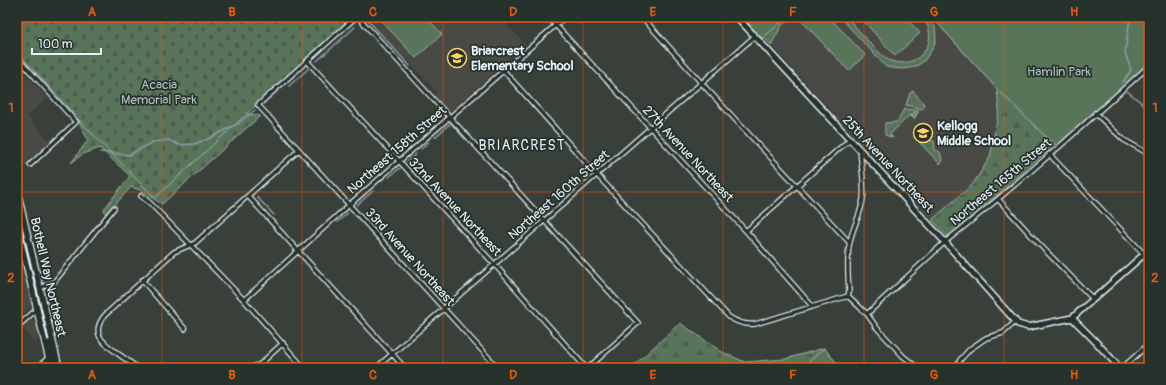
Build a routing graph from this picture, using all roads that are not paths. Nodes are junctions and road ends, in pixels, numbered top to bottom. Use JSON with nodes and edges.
{"nodes":[{"id":1,"x":357,"y":17,"type":"edge"},
{"id":2,"x":548,"y":17,"type":"edge"},
{"id":3,"x":565,"y":17,"type":"edge"},
{"id":4,"x":642,"y":17,"type":"edge"},
{"id":5,"x":737,"y":17,"type":"edge"},
{"id":6,"x":555,"y":25,"type":"junction"},
{"id":7,"x":755,"y":36,"type":"junction"},
{"id":8,"x":17,"y":57,"type":"edge"},
{"id":9,"x":307,"y":61,"type":"junction"},
{"id":10,"x":1149,"y":66,"type":"edge"},
{"id":11,"x":503,"y":70,"type":"junction"},
{"id":12,"x":702,"y":83,"type":"junction"},
{"id":13,"x":1096,"y":114,"type":"junction"},
{"id":14,"x":450,"y":117,"type":"junction"},
{"id":15,"x":650,"y":129,"type":"junction"},
{"id":16,"x":850,"y":139,"type":"junction"},
{"id":17,"x":299,"y":150,"type":"junction"},
{"id":18,"x":860,"y":150,"type":"junction"},
{"id":19,"x":1049,"y":154,"type":"junction"},
{"id":20,"x":1149,"y":154,"type":"edge"},
{"id":21,"x":399,"y":162,"type":"junction"},
{"id":22,"x":30,"y":164,"type":"dead end"},
{"id":23,"x":597,"y":175,"type":"junction"},
{"id":24,"x":797,"y":185,"type":"junction"},
{"id":25,"x":17,"y":191,"type":"edge"},
{"id":26,"x":141,"y":196,"type":"dead end"},
{"id":27,"x":248,"y":196,"type":"junction"},
{"id":28,"x":998,"y":199,"type":"junction"},
{"id":29,"x":349,"y":205,"type":"junction"},
{"id":30,"x":114,"y":208,"type":"dead end"},
{"id":31,"x":545,"y":221,"type":"junction"},
{"id":32,"x":17,"y":226,"type":"edge"},
{"id":33,"x":746,"y":231,"type":"junction"},
{"id":34,"x":850,"y":242,"type":"junction"},
{"id":35,"x":945,"y":242,"type":"junction"},
{"id":36,"x":191,"y":245,"type":"junction"},
{"id":37,"x":1149,"y":250,"type":"edge"},
{"id":38,"x":298,"y":251,"type":"junction"},
{"id":39,"x":1144,"y":254,"type":"junction"},
{"id":40,"x":1149,"y":259,"type":"edge"},
{"id":41,"x":495,"y":265,"type":"junction"},
{"id":42,"x":142,"y":280,"type":"junction"},
{"id":43,"x":40,"y":288,"type":"junction"},
{"id":44,"x":848,"y":296,"type":"junction"},
{"id":45,"x":1094,"y":299,"type":"junction"},
{"id":46,"x":244,"y":300,"type":"junction"},
{"id":47,"x":812,"y":306,"type":"junction"},
{"id":48,"x":444,"y":309,"type":"junction"},
{"id":49,"x":36,"y":310,"type":"junction"},
{"id":50,"x":866,"y":314,"type":"junction"},
{"id":51,"x":1072,"y":318,"type":"junction"},
{"id":52,"x":1016,"y":321,"type":"junction"},
{"id":53,"x":17,"y":327,"type":"edge"},
{"id":54,"x":186,"y":329,"type":"dead end"},
{"id":55,"x":283,"y":343,"type":"junction"},
{"id":56,"x":1149,"y":344,"type":"edge"},
{"id":57,"x":392,"y":354,"type":"junction"},
{"id":58,"x":48,"y":358,"type":"junction"},
{"id":59,"x":259,"y":365,"type":"junction"},
{"id":60,"x":37,"y":368,"type":"edge"},
{"id":61,"x":50,"y":368,"type":"edge"},
{"id":62,"x":58,"y":368,"type":"edge"},
{"id":63,"x":138,"y":368,"type":"edge"},
{"id":64,"x":248,"y":368,"type":"edge"},
{"id":65,"x":256,"y":368,"type":"edge"},
{"id":66,"x":304,"y":368,"type":"edge"},
{"id":67,"x":376,"y":368,"type":"edge"},
{"id":68,"x":405,"y":368,"type":"edge"},
{"id":69,"x":498,"y":368,"type":"edge"},
{"id":70,"x":587,"y":368,"type":"edge"},
{"id":71,"x":918,"y":368,"type":"edge"},
{"id":72,"x":958,"y":368,"type":"edge"},
{"id":73,"x":1121,"y":368,"type":"edge"}],
"edges":[{"from":1,"to":9,"type":"street"},
{"from":1,"to":14,"type":"street"},
{"from":2,"to":6,"type":"street","name":"27th Avenue Northeast"},
{"from":3,"to":6,"type":"street","name":"Northeast 158th Street"},
{"from":4,"to":12,"type":"street"},
{"from":5,"to":7,"type":"street","name":"25th Avenue Northeast"},
{"from":6,"to":11,"type":"street","name":"Northeast 158th Street"},
{"from":6,"to":15,"type":"street","name":"27th Avenue Northeast"},
{"from":7,"to":12,"type":"street","name":"Northeast 160th Street"},
{"from":7,"to":16,"type":"street","name":"25th Avenue Northeast"},
{"from":8,"to":22,"type":"street"},
{"from":9,"to":17,"type":"street","name":"33rd Avenue Northeast"},
{"from":9,"to":21,"type":"street","name":"32nd Avenue Northeast"},
{"from":10,"to":13,"type":"street","name":"Northeast 165th Street"},
{"from":11,"to":14,"type":"street","name":"Northeast 158th Street"},
{"from":11,"to":23,"type":"street"},
{"from":12,"to":15,"type":"street","name":"Northeast 160th Street"},
{"from":12,"to":24,"type":"street"},
{"from":13,"to":19,"type":"street","name":"Northeast 165th Street"},
{"from":13,"to":20,"type":"street"},
{"from":14,"to":21,"type":"street","name":"Northeast 158th Street"},
{"from":14,"to":31,"type":"street"},
{"from":15,"to":23,"type":"street","name":"Northeast 160th Street"},
{"from":15,"to":33,"type":"street","name":"27th Avenue Northeast"},
{"from":16,"to":18,"type":"street","name":"25th Avenue Northeast"},
{"from":16,"to":24,"type":"street"},
{"from":17,"to":27,"type":"street"},
{"from":17,"to":29,"type":"street","name":"33rd Avenue Northeast"},
{"from":18,"to":34,"type":"street"},
{"from":18,"to":35,"type":"street","name":"25th Avenue Northeast"},
{"from":19,"to":28,"type":"street","name":"Northeast 165th Street"},
{"from":19,"to":39,"type":"street"},
{"from":21,"to":29,"type":"street","name":"Northeast 158th Street"},
{"from":21,"to":41,"type":"street","name":"32nd Avenue Northeast"},
{"from":23,"to":31,"type":"street","name":"Northeast 160th Street"},
{"from":23,"to":47,"type":"street"},
{"from":24,"to":33,"type":"street"},
{"from":24,"to":34,"type":"street"},
{"from":25,"to":43,"type":"main road","name":"Bothell Way Northeast"},
{"from":26,"to":36,"type":"street"},
{"from":27,"to":36,"type":"street"},
{"from":27,"to":38,"type":"street"},
{"from":28,"to":35,"type":"street","name":"Northeast 165th Street"},
{"from":28,"to":45,"type":"street"},
{"from":29,"to":38,"type":"street","name":"Northeast 158th Street"},
{"from":29,"to":48,"type":"street","name":"33rd Avenue Northeast"},
{"from":30,"to":43,"type":"street"},
{"from":31,"to":41,"type":"street","name":"Northeast 160th Street"},
{"from":31,"to":70,"type":"street"},
{"from":32,"to":49,"type":"main road","name":"Bothell Way Northeast"},
{"from":33,"to":47,"type":"street","name":"27th Avenue Northeast"},
{"from":34,"to":44,"type":"street"},
{"from":35,"to":50,"type":"street","name":"Northeast 165th Street"},
{"from":35,"to":52,"type":"street","name":"25th Avenue Northeast"},
{"from":36,"to":42,"type":"street"},
{"from":36,"to":46,"type":"street"},
{"from":37,"to":39,"type":"street"},
{"from":38,"to":46,"type":"street","name":"Northeast 158th Street"},
{"from":38,"to":57,"type":"street"},
{"from":39,"to":40,"type":"street"},
{"from":39,"to":45,"type":"street"},
{"from":41,"to":48,"type":"street","name":"Northeast 160th Street"},
{"from":41,"to":70,"type":"street","name":"32nd Avenue Northeast"},
{"from":42,"to":54,"type":"street"},
{"from":42,"to":63,"type":"street"},
{"from":43,"to":62,"type":"main road","name":"Bothell Way Northeast"},
{"from":44,"to":47,"type":"street"},
{"from":44,"to":50,"type":"street"},
{"from":45,"to":51,"type":"street"},
{"from":46,"to":55,"type":"street"},
{"from":48,"to":57,"type":"street","name":"Northeast 160th Street"},
{"from":48,"to":69,"type":"street","name":"33rd Avenue Northeast"},
{"from":49,"to":53,"type":"street"},
{"from":49,"to":58,"type":"main road","name":"Bothell Way Northeast"},
{"from":49,"to":62,"type":"main road"},
{"from":50,"to":71,"type":"street"},
{"from":51,"to":52,"type":"street","name":"25th Avenue Northeast"},
{"from":51,"to":73,"type":"street"},
{"from":52,"to":72,"type":"street"},
{"from":55,"to":59,"type":"street"},
{"from":55,"to":66,"type":"street"},
{"from":56,"to":73,"type":"street"},
{"from":57,"to":67,"type":"street","name":"Northeast 160th Street"},
{"from":57,"to":68,"type":"street"},
{"from":58,"to":60,"type":"street"},
{"from":58,"to":61,"type":"main road","name":"Bothell Way Northeast"},
{"from":59,"to":64,"type":"street"},
{"from":59,"to":65,"type":"street"}]}
